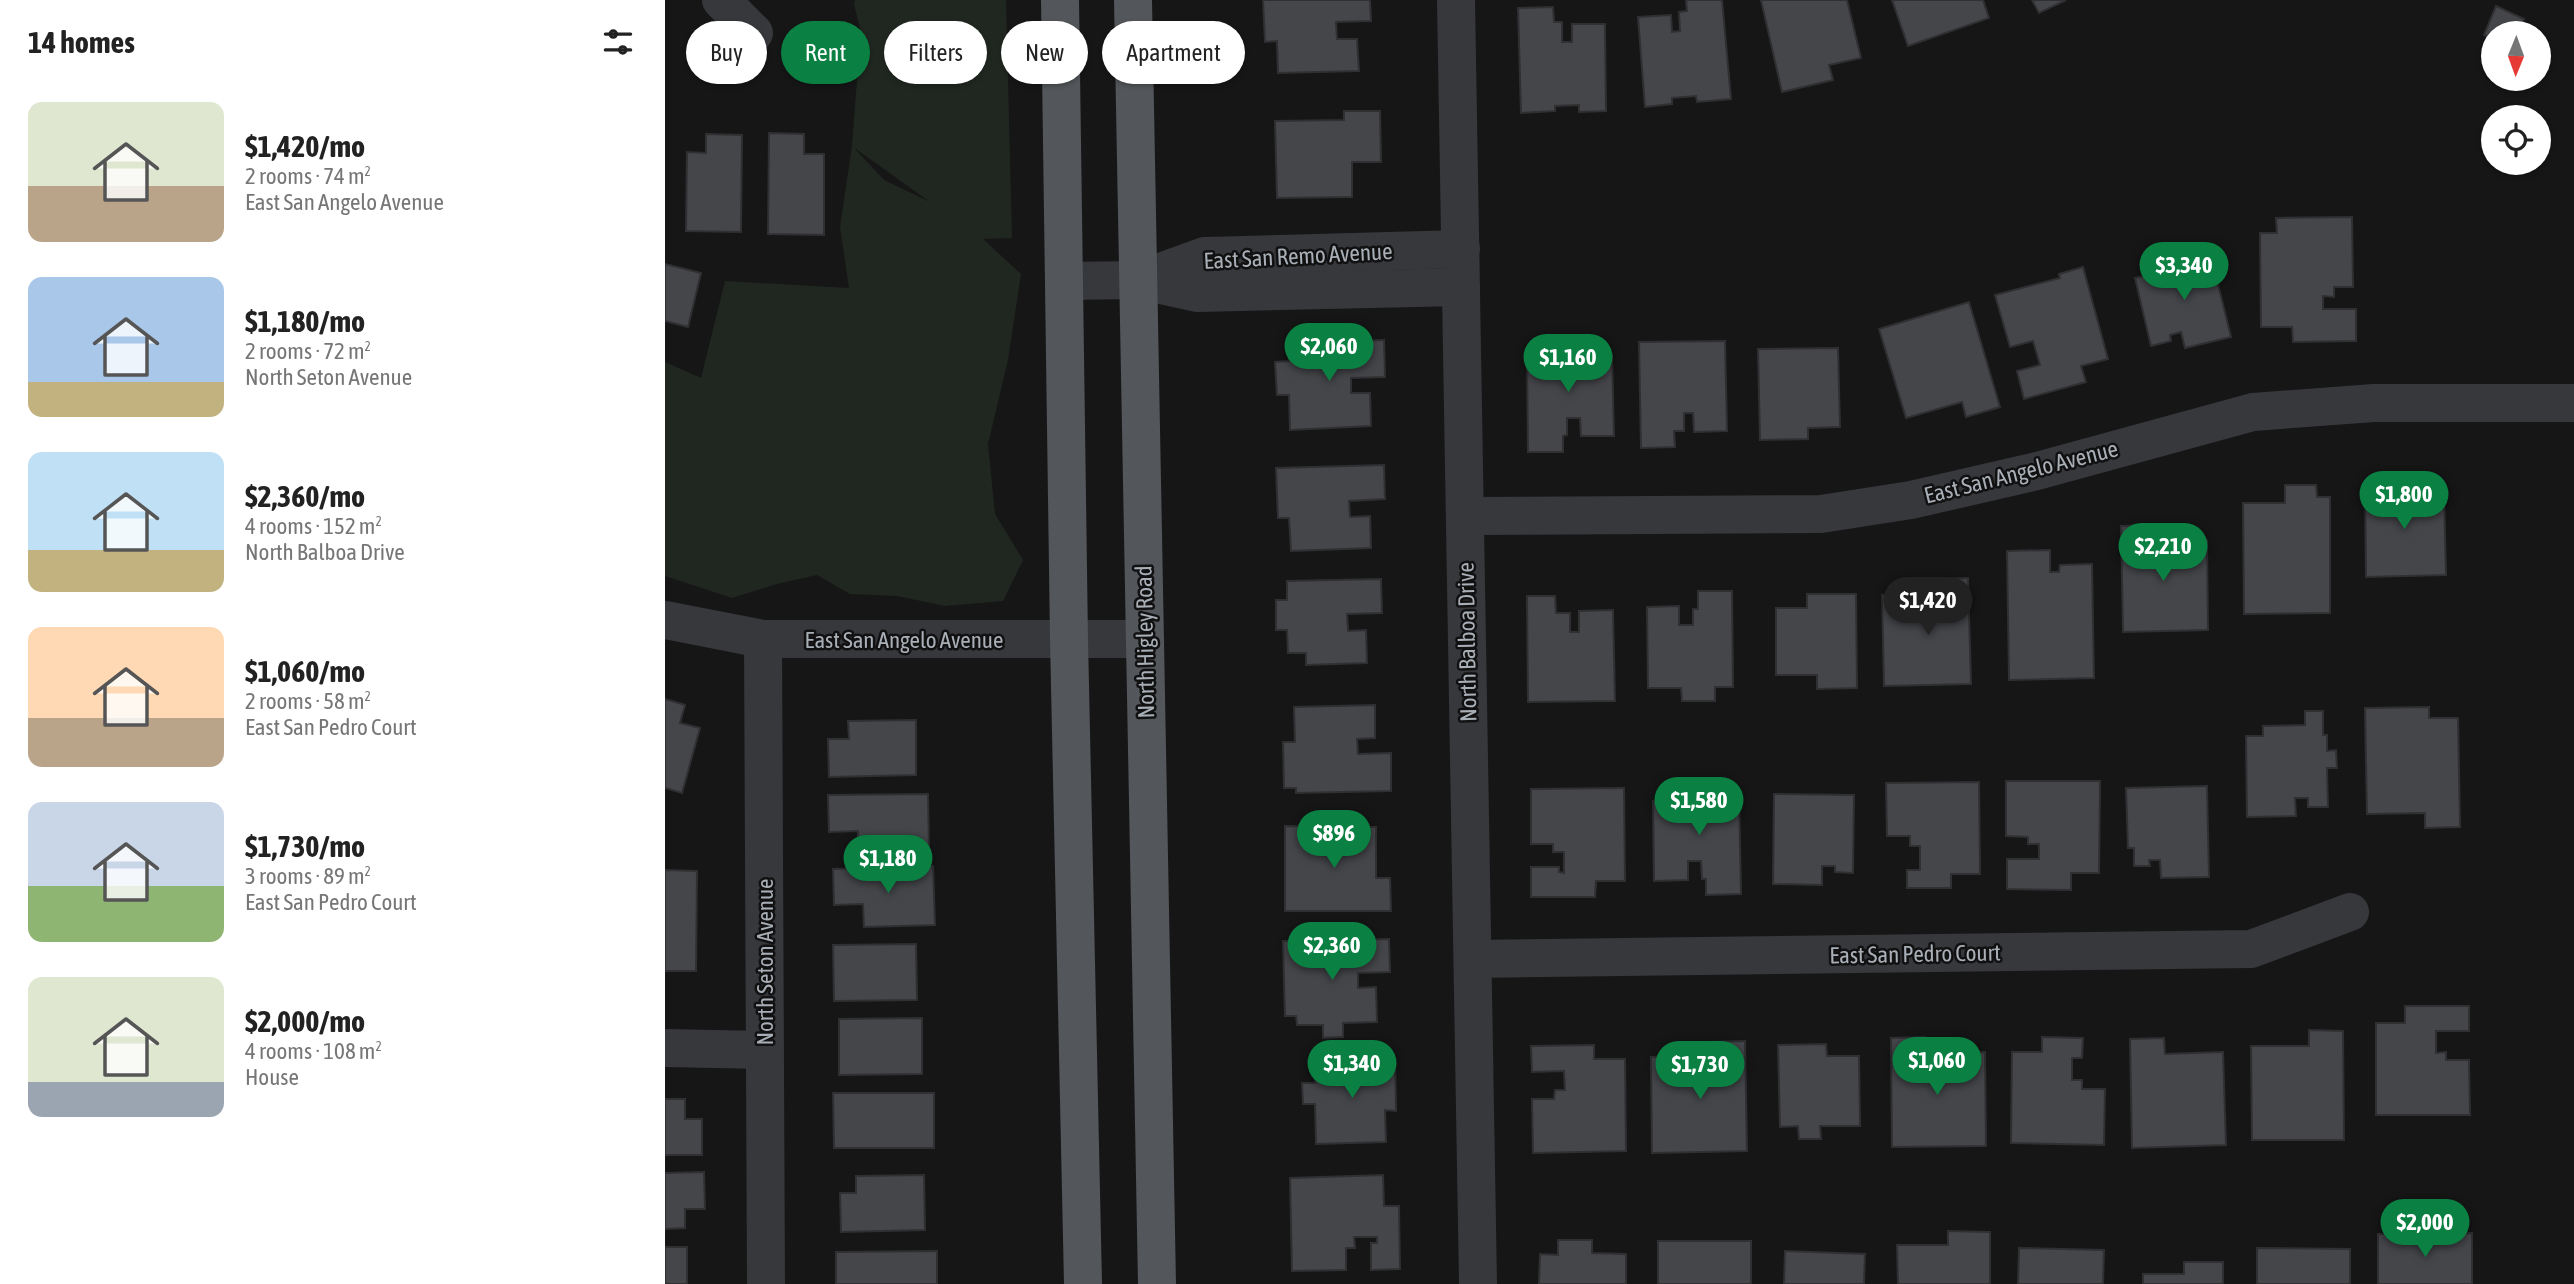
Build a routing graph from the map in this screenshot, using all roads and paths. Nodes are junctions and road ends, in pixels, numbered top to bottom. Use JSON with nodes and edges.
{"nodes":[{"id":1,"x":721,"y":0,"type":"edge"},
{"id":2,"x":1060,"y":0,"type":"edge"},
{"id":3,"x":1133,"y":0,"type":"edge"},
{"id":4,"x":1456,"y":0,"type":"edge"},
{"id":5,"x":742,"y":21,"type":"edge"},
{"id":6,"x":1461,"y":249,"type":"junction"},
{"id":7,"x":1138,"y":280,"type":"junction"},
{"id":8,"x":1064,"y":281,"type":"junction"},
{"id":9,"x":1461,"y":287,"type":"junction"},
{"id":10,"x":2574,"y":403,"type":"edge"},
{"id":11,"x":1465,"y":516,"type":"junction"},
{"id":12,"x":665,"y":620,"type":"edge"},
{"id":13,"x":763,"y":639,"type":"junction"},
{"id":14,"x":1145,"y":639,"type":"junction"},
{"id":15,"x":1069,"y":640,"type":"junction"},
{"id":16,"x":2350,"y":912,"type":"dead end"},
{"id":17,"x":1473,"y":959,"type":"junction"},
{"id":18,"x":665,"y":1048,"type":"edge"},
{"id":19,"x":765,"y":1050,"type":"junction"},
{"id":20,"x":767,"y":1284,"type":"edge"},
{"id":21,"x":1083,"y":1284,"type":"edge"},
{"id":22,"x":1157,"y":1284,"type":"edge"},
{"id":23,"x":1478,"y":1284,"type":"edge"}],
"edges":[{"from":1,"to":5,"type":"street"},
{"from":2,"to":8,"type":"main road"},
{"from":3,"to":7,"type":"main road","name":"North Higley Road"},
{"from":4,"to":6,"type":"street","name":"North Balboa Drive"},
{"from":6,"to":7,"type":"street","name":"East San Remo Avenue"},
{"from":6,"to":9,"type":"street","name":"North Balboa Drive"},
{"from":7,"to":8,"type":"street","name":"East San Remo Avenue"},
{"from":7,"to":9,"type":"street","name":"East San Remo Avenue"},
{"from":7,"to":14,"type":"main road","name":"North Higley Road"},
{"from":8,"to":15,"type":"main road"},
{"from":9,"to":11,"type":"street","name":"North Balboa Drive"},
{"from":10,"to":11,"type":"street","name":"East San Angelo Avenue"},
{"from":11,"to":17,"type":"street","name":"North Balboa Drive"},
{"from":12,"to":13,"type":"street","name":"East San Angelo Avenue"},
{"from":13,"to":15,"type":"street","name":"East San Angelo Avenue"},
{"from":13,"to":19,"type":"street","name":"North Seton Avenue"},
{"from":14,"to":15,"type":"street","name":"East San Angelo Avenue"},
{"from":14,"to":22,"type":"main road","name":"North Higley Road"},
{"from":15,"to":21,"type":"main road"},
{"from":16,"to":17,"type":"street","name":"East San Pedro Court"},
{"from":17,"to":23,"type":"street","name":"North Balboa Drive"},
{"from":18,"to":19,"type":"street"},
{"from":19,"to":20,"type":"street","name":"North Seton Avenue"}]}
